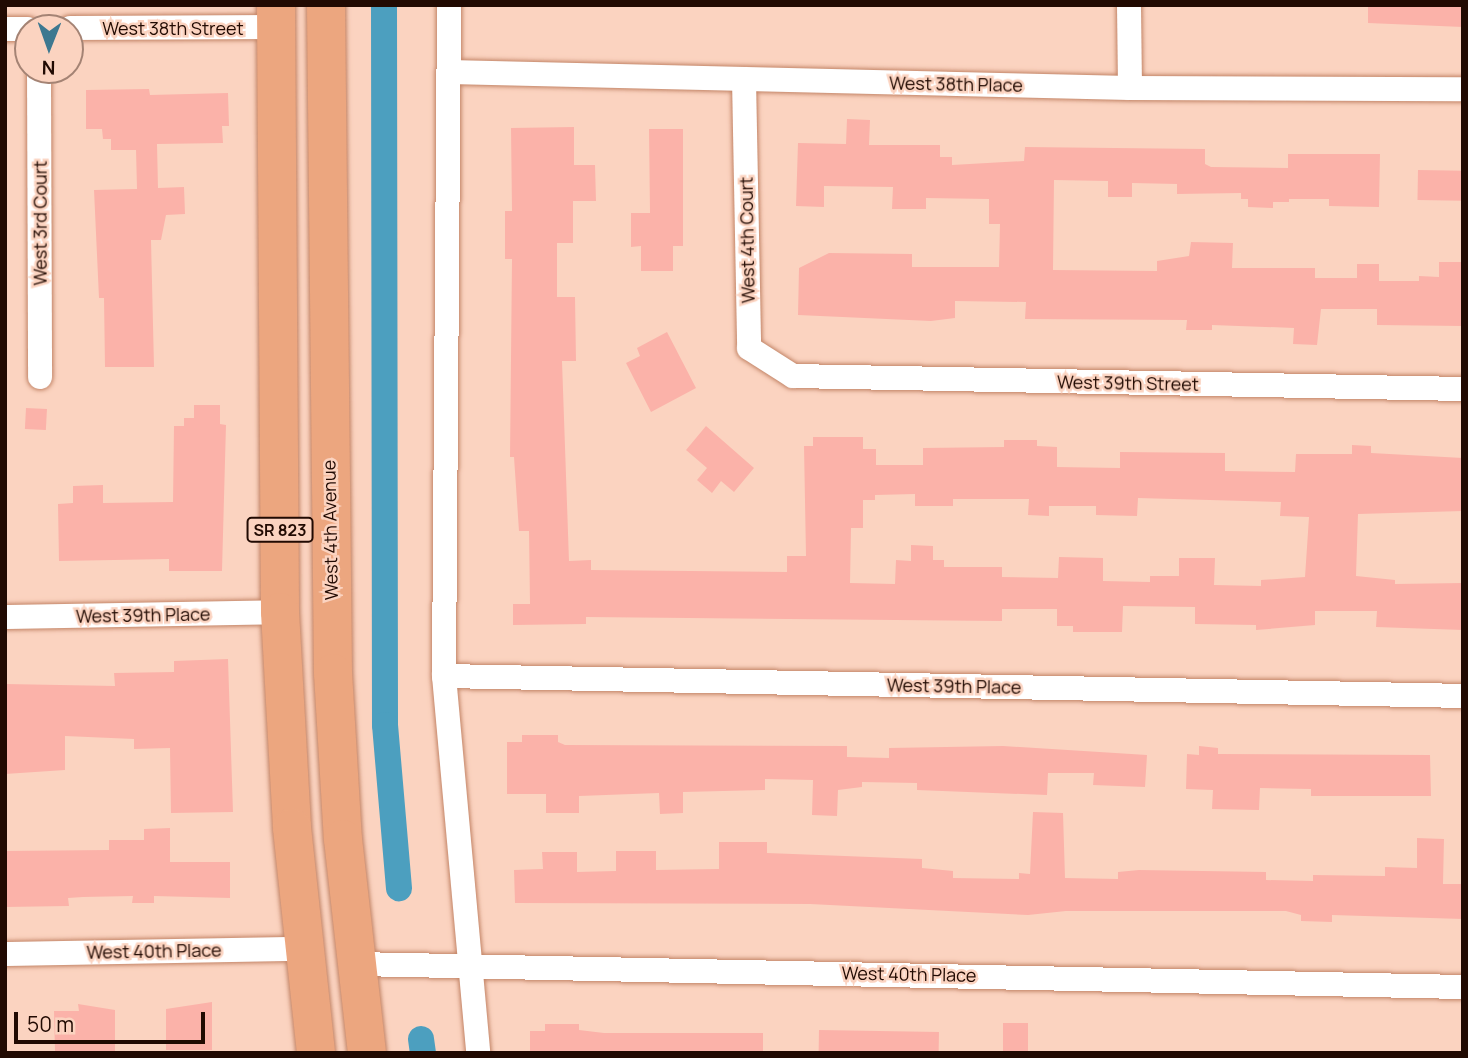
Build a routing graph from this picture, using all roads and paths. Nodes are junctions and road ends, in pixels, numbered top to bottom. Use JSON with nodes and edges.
{"nodes":[{"id":1,"x":326,"y":5,"type":"edge"},
{"id":2,"x":449,"y":5,"type":"edge"},
{"id":3,"x":1129,"y":5,"type":"edge"},
{"id":4,"x":276,"y":16,"type":"edge"},
{"id":5,"x":84,"y":27,"type":"edge"},
{"id":6,"x":327,"y":72,"type":"junction"},
{"id":7,"x":449,"y":72,"type":"junction"},
{"id":8,"x":744,"y":79,"type":"junction"},
{"id":9,"x":39,"y":84,"type":"edge"},
{"id":10,"x":1130,"y":88,"type":"junction"},
{"id":11,"x":1463,"y":89,"type":"edge"},
{"id":12,"x":793,"y":376,"type":"joint"},
{"id":13,"x":40,"y":377,"type":"dead end"},
{"id":14,"x":1463,"y":389,"type":"edge"},
{"id":15,"x":281,"y":612,"type":"junction"},
{"id":16,"x":5,"y":617,"type":"edge"},
{"id":17,"x":444,"y":676,"type":"junction"},
{"id":18,"x":1463,"y":696,"type":"edge"},
{"id":19,"x":304,"y":949,"type":"junction"},
{"id":20,"x":5,"y":954,"type":"edge"},
{"id":21,"x":356,"y":964,"type":"junction"},
{"id":22,"x":470,"y":964,"type":"junction"},
{"id":23,"x":1463,"y":987,"type":"edge"},
{"id":24,"x":316,"y":1053,"type":"edge"},
{"id":25,"x":367,"y":1053,"type":"edge"},
{"id":26,"x":478,"y":1053,"type":"edge"}],
"edges":[{"from":1,"to":6,"type":"main road","name":"West 4th Avenue","number":"SR 823"},
{"from":2,"to":7,"type":"street"},
{"from":3,"to":10,"type":"street"},
{"from":4,"to":5,"type":"street","name":"West 38th Street"},
{"from":4,"to":6,"type":"main road"},
{"from":4,"to":15,"type":"main road","number":"SR 823"},
{"from":6,"to":21,"type":"main road","name":"West 4th Avenue","number":"SR 823"},
{"from":7,"to":8,"type":"street","name":"West 38th Place"},
{"from":7,"to":17,"type":"street"},
{"from":8,"to":10,"type":"street","name":"West 38th Place"},
{"from":8,"to":12,"type":"street","name":"West 4th Court"},
{"from":9,"to":13,"type":"street","name":"West 3rd Court"},
{"from":10,"to":11,"type":"street","name":"West 38th Place"},
{"from":12,"to":14,"type":"street","name":"West 39th Street"},
{"from":15,"to":16,"type":"street","name":"West 39th Place"},
{"from":15,"to":19,"type":"main road","number":"SR 823"},
{"from":17,"to":18,"type":"street","name":"West 39th Place"},
{"from":17,"to":22,"type":"street"},
{"from":19,"to":20,"type":"street","name":"West 40th Place"},
{"from":19,"to":24,"type":"main road","number":"SR 823"},
{"from":21,"to":22,"type":"street","name":"West 40th Place"},
{"from":21,"to":25,"type":"main road","name":"West 4th Avenue","number":"SR 823"},
{"from":22,"to":23,"type":"street","name":"West 40th Place"},
{"from":22,"to":26,"type":"street"}]}
